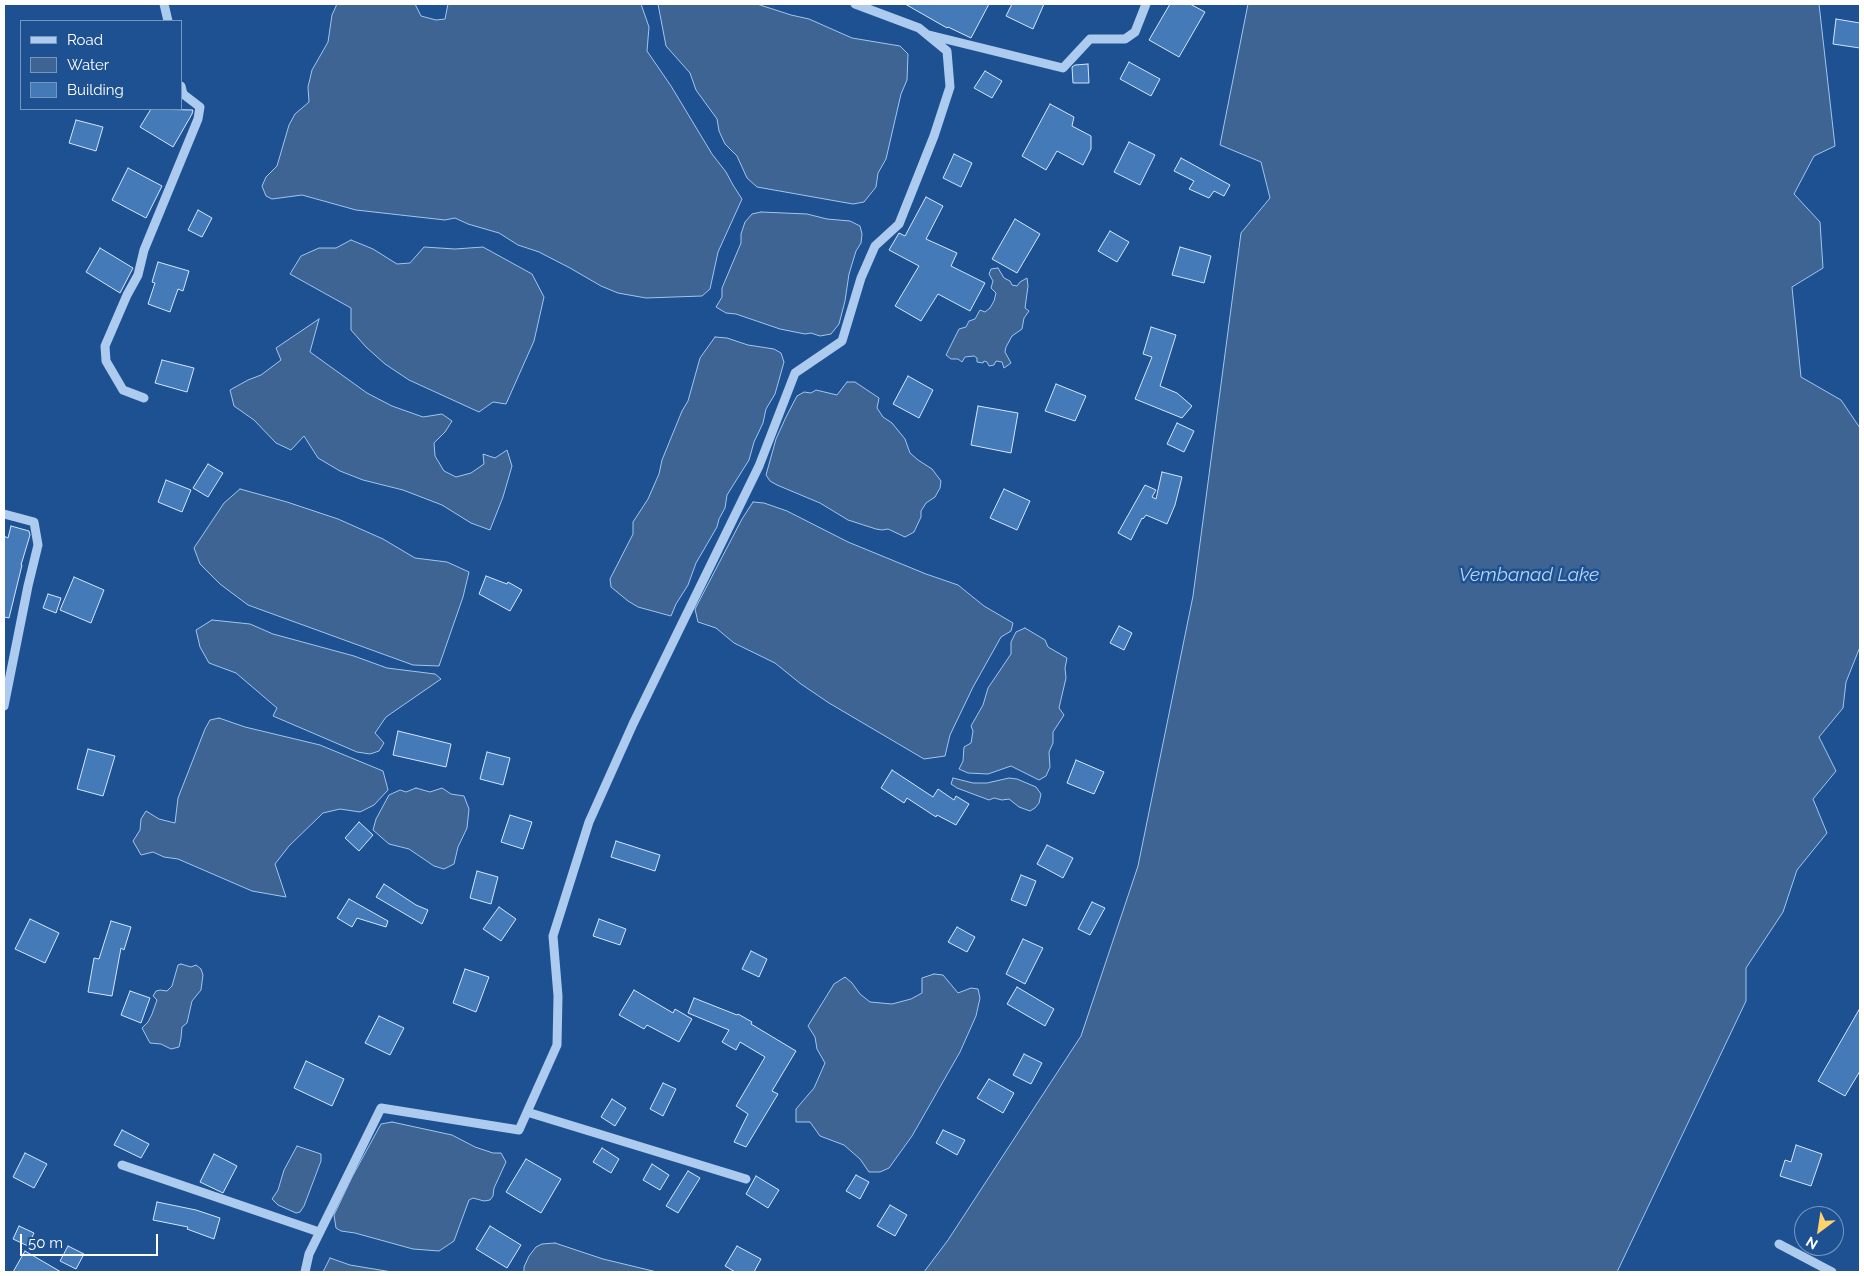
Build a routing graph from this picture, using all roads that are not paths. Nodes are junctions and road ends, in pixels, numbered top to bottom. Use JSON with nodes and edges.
{"nodes":[{"id":1,"x":164,"y":4,"type":"edge"},
{"id":2,"x":855,"y":4,"type":"edge"},
{"id":3,"x":1146,"y":4,"type":"edge"},
{"id":4,"x":168,"y":20,"type":"edge"},
{"id":5,"x":926,"y":34,"type":"junction"},
{"id":6,"x":182,"y":90,"type":"edge"},
{"id":7,"x":144,"y":398,"type":"dead end"},
{"id":8,"x":4,"y":514,"type":"edge"},
{"id":9,"x":4,"y":706,"type":"edge"},
{"id":10,"x":527,"y":1112,"type":"junction"},
{"id":11,"x":122,"y":1165,"type":"dead end"},
{"id":12,"x":746,"y":1179,"type":"dead end"},
{"id":13,"x":319,"y":1232,"type":"junction"},
{"id":14,"x":1779,"y":1244,"type":"dead end"},
{"id":15,"x":305,"y":1272,"type":"edge"},
{"id":16,"x":1832,"y":1272,"type":"edge"}],
"edges":[{"from":1,"to":4,"type":"street"},
{"from":2,"to":5,"type":"street"},
{"from":3,"to":5,"type":"street"},
{"from":5,"to":10,"type":"street"},
{"from":6,"to":7,"type":"street"},
{"from":8,"to":9,"type":"street"},
{"from":10,"to":12,"type":"street"},
{"from":10,"to":13,"type":"street"},
{"from":11,"to":13,"type":"street"},
{"from":13,"to":15,"type":"street"},
{"from":14,"to":16,"type":"street"}]}
